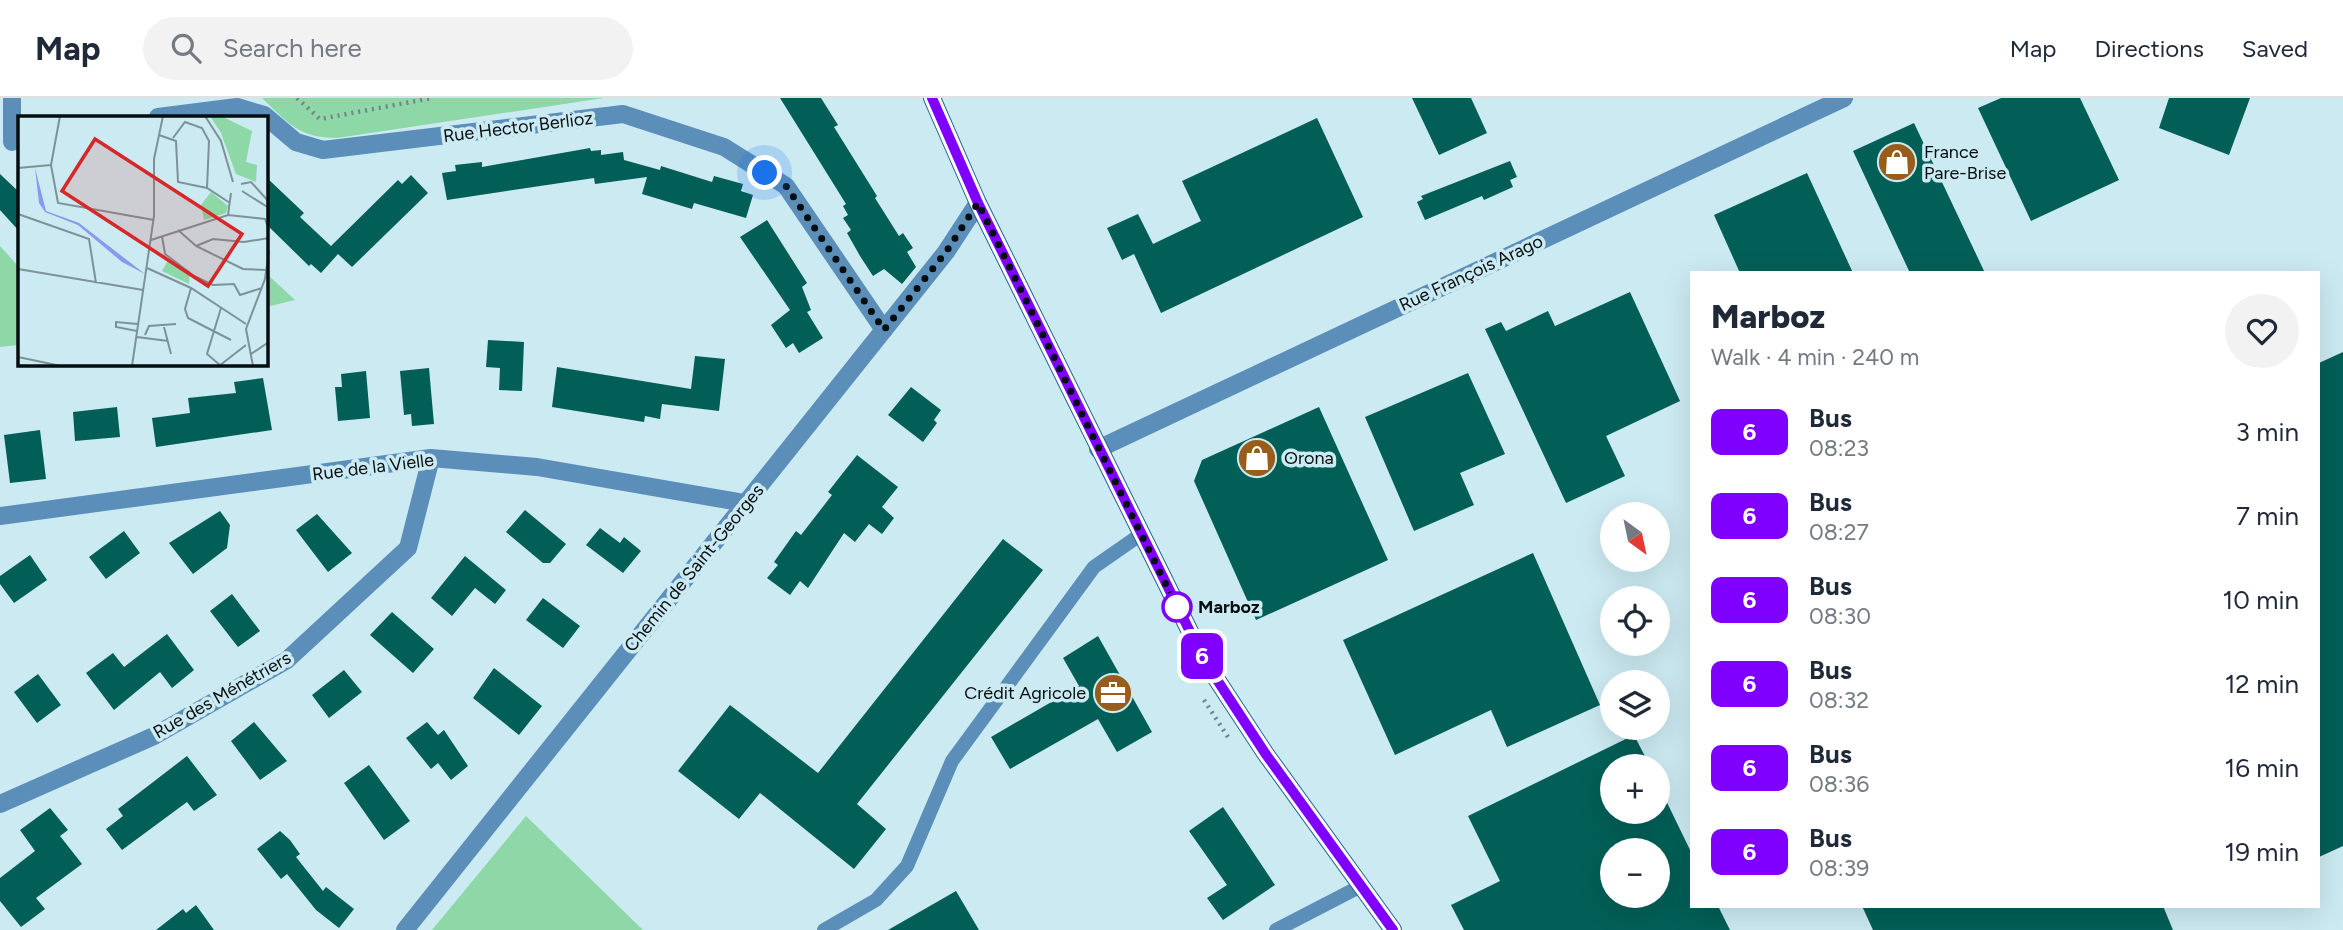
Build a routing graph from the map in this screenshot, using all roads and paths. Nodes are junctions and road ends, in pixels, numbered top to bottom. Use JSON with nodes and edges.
{"nodes":[{"id":1,"x":12,"y":98,"type":"edge"},
{"id":2,"x":297,"y":98,"type":"edge"},
{"id":3,"x":432,"y":98,"type":"edge"},
{"id":4,"x":932,"y":98,"type":"edge"},
{"id":5,"x":1844,"y":98,"type":"edge"},
{"id":6,"x":166,"y":116,"type":"edge"},
{"id":7,"x":265,"y":116,"type":"edge"},
{"id":8,"x":268,"y":118,"type":"edge"},
{"id":9,"x":10,"y":142,"type":"edge"},
{"id":10,"x":978,"y":203,"type":"junction"},
{"id":11,"x":884,"y":330,"type":"junction"},
{"id":12,"x":1098,"y":449,"type":"junction"},
{"id":13,"x":431,"y":458,"type":"junction"},
{"id":14,"x":746,"y":503,"type":"junction"},
{"id":15,"x":0,"y":516,"type":"edge"},
{"id":16,"x":1140,"y":535,"type":"junction"},
{"id":17,"x":0,"y":803,"type":"edge"},
{"id":18,"x":1361,"y":886,"type":"junction"},
{"id":19,"x":405,"y":930,"type":"edge"},
{"id":20,"x":824,"y":930,"type":"edge"},
{"id":21,"x":1276,"y":930,"type":"edge"},
{"id":22,"x":1393,"y":930,"type":"edge"}],
"edges":[{"from":1,"to":9,"type":"street"},
{"from":2,"to":3,"type":"path"},
{"from":4,"to":10,"type":"main road"},
{"from":5,"to":12,"type":"street","name":"Rue François Arago"},
{"from":6,"to":7,"type":"street","name":"Rue Hector Berlioz"},
{"from":8,"to":11,"type":"street","name":"Rue Hector Berlioz"},
{"from":10,"to":11,"type":"street","name":"Chemin de Saint-Georges"},
{"from":10,"to":12,"type":"main road"},
{"from":11,"to":14,"type":"street","name":"Chemin de Saint-Georges"},
{"from":12,"to":16,"type":"main road"},
{"from":13,"to":14,"type":"street","name":"Rue de la Vielle"},
{"from":13,"to":15,"type":"street","name":"Rue de la Vielle"},
{"from":13,"to":17,"type":"street","name":"Rue des Ménétriers"},
{"from":14,"to":19,"type":"street","name":"Chemin de Saint-Georges"},
{"from":16,"to":18,"type":"main road"},
{"from":16,"to":20,"type":"lane"},
{"from":18,"to":21,"type":"lane"},
{"from":18,"to":22,"type":"main road"}]}
